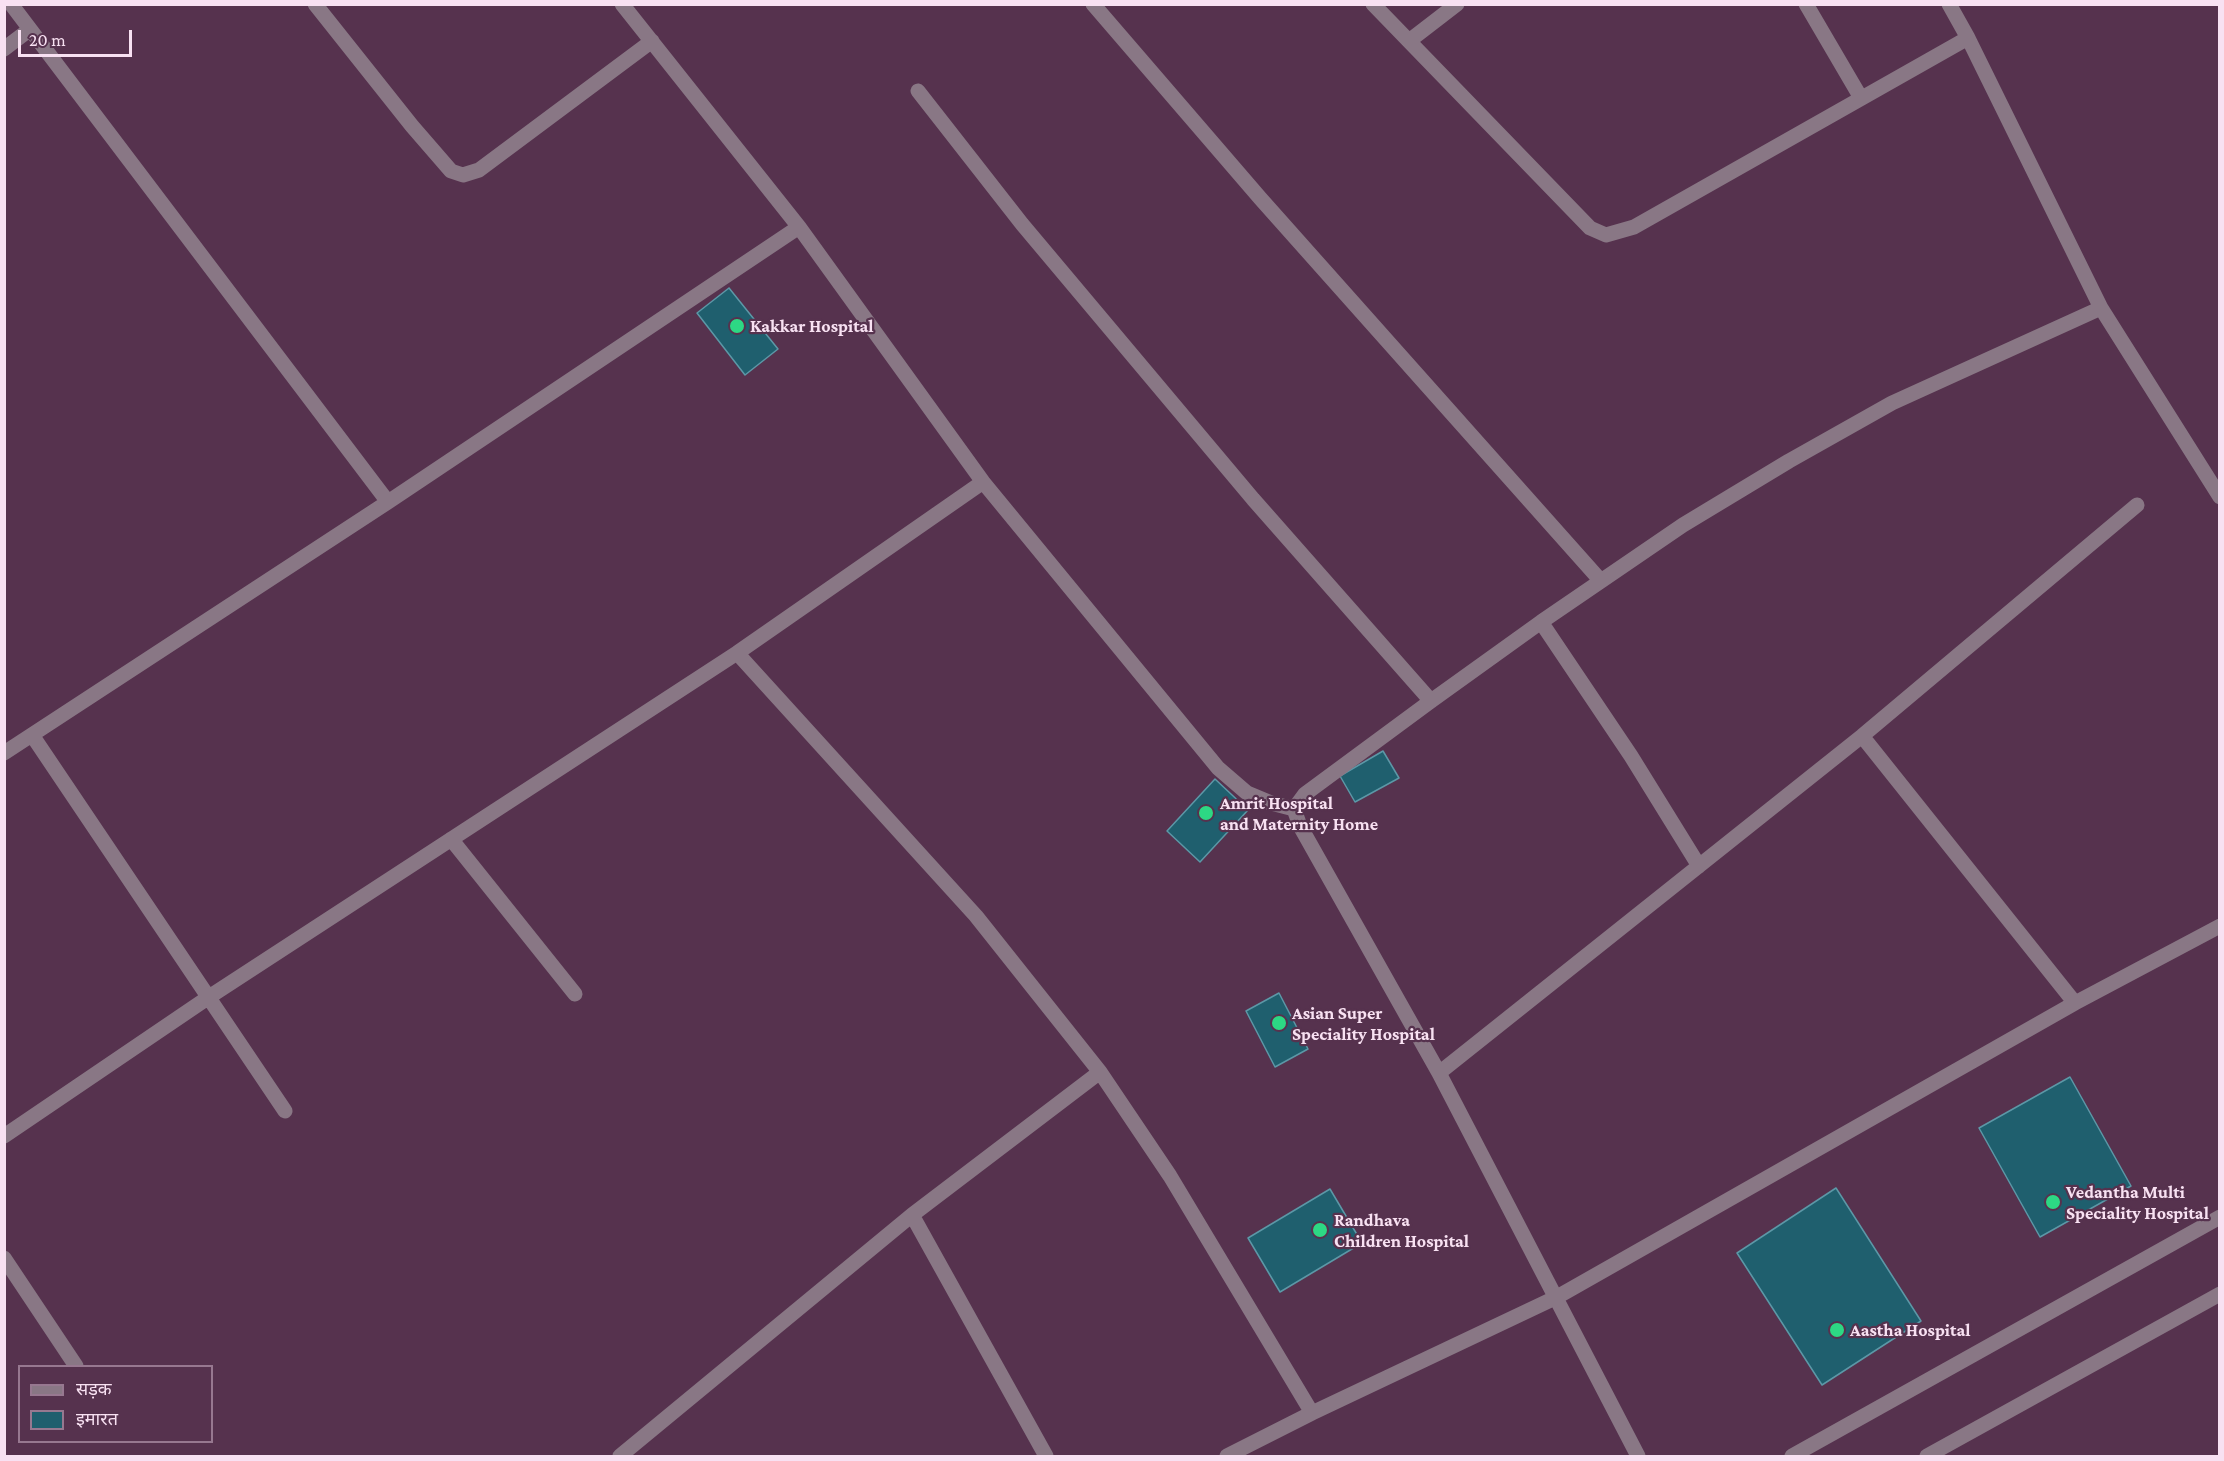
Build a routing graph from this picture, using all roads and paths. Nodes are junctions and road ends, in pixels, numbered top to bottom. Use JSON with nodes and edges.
{"nodes":[{"id":1,"x":11,"y":4,"type":"edge"},
{"id":2,"x":315,"y":4,"type":"edge"},
{"id":3,"x":622,"y":4,"type":"edge"},
{"id":4,"x":1093,"y":4,"type":"edge"},
{"id":5,"x":1373,"y":4,"type":"edge"},
{"id":6,"x":1457,"y":4,"type":"edge"},
{"id":7,"x":1806,"y":4,"type":"edge"},
{"id":8,"x":1949,"y":4,"type":"edge"},
{"id":9,"x":29,"y":30,"type":"junction"},
{"id":10,"x":1968,"y":38,"type":"junction"},
{"id":11,"x":652,"y":41,"type":"junction"},
{"id":12,"x":1409,"y":41,"type":"junction"},
{"id":13,"x":4,"y":49,"type":"edge"},
{"id":14,"x":918,"y":91,"type":"dead end"},
{"id":15,"x":1861,"y":98,"type":"junction"},
{"id":16,"x":799,"y":227,"type":"junction"},
{"id":17,"x":2101,"y":308,"type":"junction"},
{"id":18,"x":983,"y":482,"type":"junction"},
{"id":19,"x":2220,"y":497,"type":"edge"},
{"id":20,"x":388,"y":502,"type":"junction"},
{"id":21,"x":2137,"y":505,"type":"dead end"},
{"id":22,"x":1601,"y":581,"type":"junction"},
{"id":23,"x":1541,"y":622,"type":"junction"},
{"id":24,"x":737,"y":653,"type":"junction"},
{"id":25,"x":1431,"y":701,"type":"junction"},
{"id":26,"x":32,"y":735,"type":"junction"},
{"id":27,"x":1862,"y":736,"type":"junction"},
{"id":28,"x":4,"y":753,"type":"edge"},
{"id":29,"x":1294,"y":809,"type":"junction"},
{"id":30,"x":451,"y":839,"type":"junction"},
{"id":31,"x":1699,"y":866,"type":"junction"},
{"id":32,"x":2220,"y":926,"type":"edge"},
{"id":33,"x":575,"y":994,"type":"dead end"},
{"id":34,"x":209,"y":997,"type":"junction"},
{"id":35,"x":2075,"y":1003,"type":"junction"},
{"id":36,"x":1100,"y":1072,"type":"junction"},
{"id":37,"x":1439,"y":1072,"type":"junction"},
{"id":38,"x":285,"y":1111,"type":"dead end"},
{"id":39,"x":4,"y":1136,"type":"edge"},
{"id":40,"x":912,"y":1215,"type":"junction"},
{"id":41,"x":2220,"y":1217,"type":"edge"},
{"id":42,"x":4,"y":1258,"type":"edge"},
{"id":43,"x":2220,"y":1294,"type":"edge"},
{"id":44,"x":1557,"y":1297,"type":"junction"},
{"id":45,"x":75,"y":1365,"type":"edge"},
{"id":46,"x":1312,"y":1413,"type":"junction"},
{"id":47,"x":620,"y":1456,"type":"edge"},
{"id":48,"x":1046,"y":1456,"type":"edge"},
{"id":49,"x":1227,"y":1456,"type":"edge"},
{"id":50,"x":1638,"y":1456,"type":"edge"},
{"id":51,"x":1792,"y":1456,"type":"edge"},
{"id":52,"x":1927,"y":1456,"type":"edge"}],
"edges":[{"from":1,"to":9,"type":"street"},
{"from":2,"to":11,"type":"street"},
{"from":3,"to":11,"type":"street"},
{"from":4,"to":22,"type":"street"},
{"from":5,"to":12,"type":"street"},
{"from":6,"to":12,"type":"street"},
{"from":7,"to":15,"type":"street"},
{"from":8,"to":10,"type":"street"},
{"from":9,"to":13,"type":"street"},
{"from":9,"to":20,"type":"street"},
{"from":10,"to":15,"type":"street"},
{"from":10,"to":17,"type":"street"},
{"from":11,"to":16,"type":"street"},
{"from":12,"to":15,"type":"street"},
{"from":14,"to":25,"type":"street"},
{"from":16,"to":18,"type":"street"},
{"from":16,"to":20,"type":"street"},
{"from":17,"to":19,"type":"street"},
{"from":17,"to":22,"type":"street"},
{"from":18,"to":24,"type":"street"},
{"from":18,"to":29,"type":"street"},
{"from":20,"to":26,"type":"street"},
{"from":21,"to":27,"type":"street"},
{"from":22,"to":23,"type":"street"},
{"from":23,"to":25,"type":"street"},
{"from":23,"to":31,"type":"street"},
{"from":24,"to":30,"type":"street"},
{"from":24,"to":36,"type":"street"},
{"from":25,"to":29,"type":"street"},
{"from":26,"to":28,"type":"street"},
{"from":26,"to":34,"type":"street"},
{"from":27,"to":31,"type":"street"},
{"from":27,"to":35,"type":"street"},
{"from":29,"to":37,"type":"street"},
{"from":30,"to":33,"type":"street"},
{"from":30,"to":34,"type":"street"},
{"from":31,"to":37,"type":"street"},
{"from":32,"to":35,"type":"street"},
{"from":34,"to":38,"type":"street"},
{"from":34,"to":39,"type":"street"},
{"from":35,"to":44,"type":"street"},
{"from":36,"to":40,"type":"street"},
{"from":36,"to":46,"type":"street"},
{"from":37,"to":44,"type":"street"},
{"from":40,"to":47,"type":"street"},
{"from":40,"to":48,"type":"street"},
{"from":41,"to":51,"type":"street"},
{"from":42,"to":45,"type":"street"},
{"from":43,"to":52,"type":"street"},
{"from":44,"to":46,"type":"street"},
{"from":44,"to":50,"type":"street"},
{"from":46,"to":49,"type":"street"}]}
